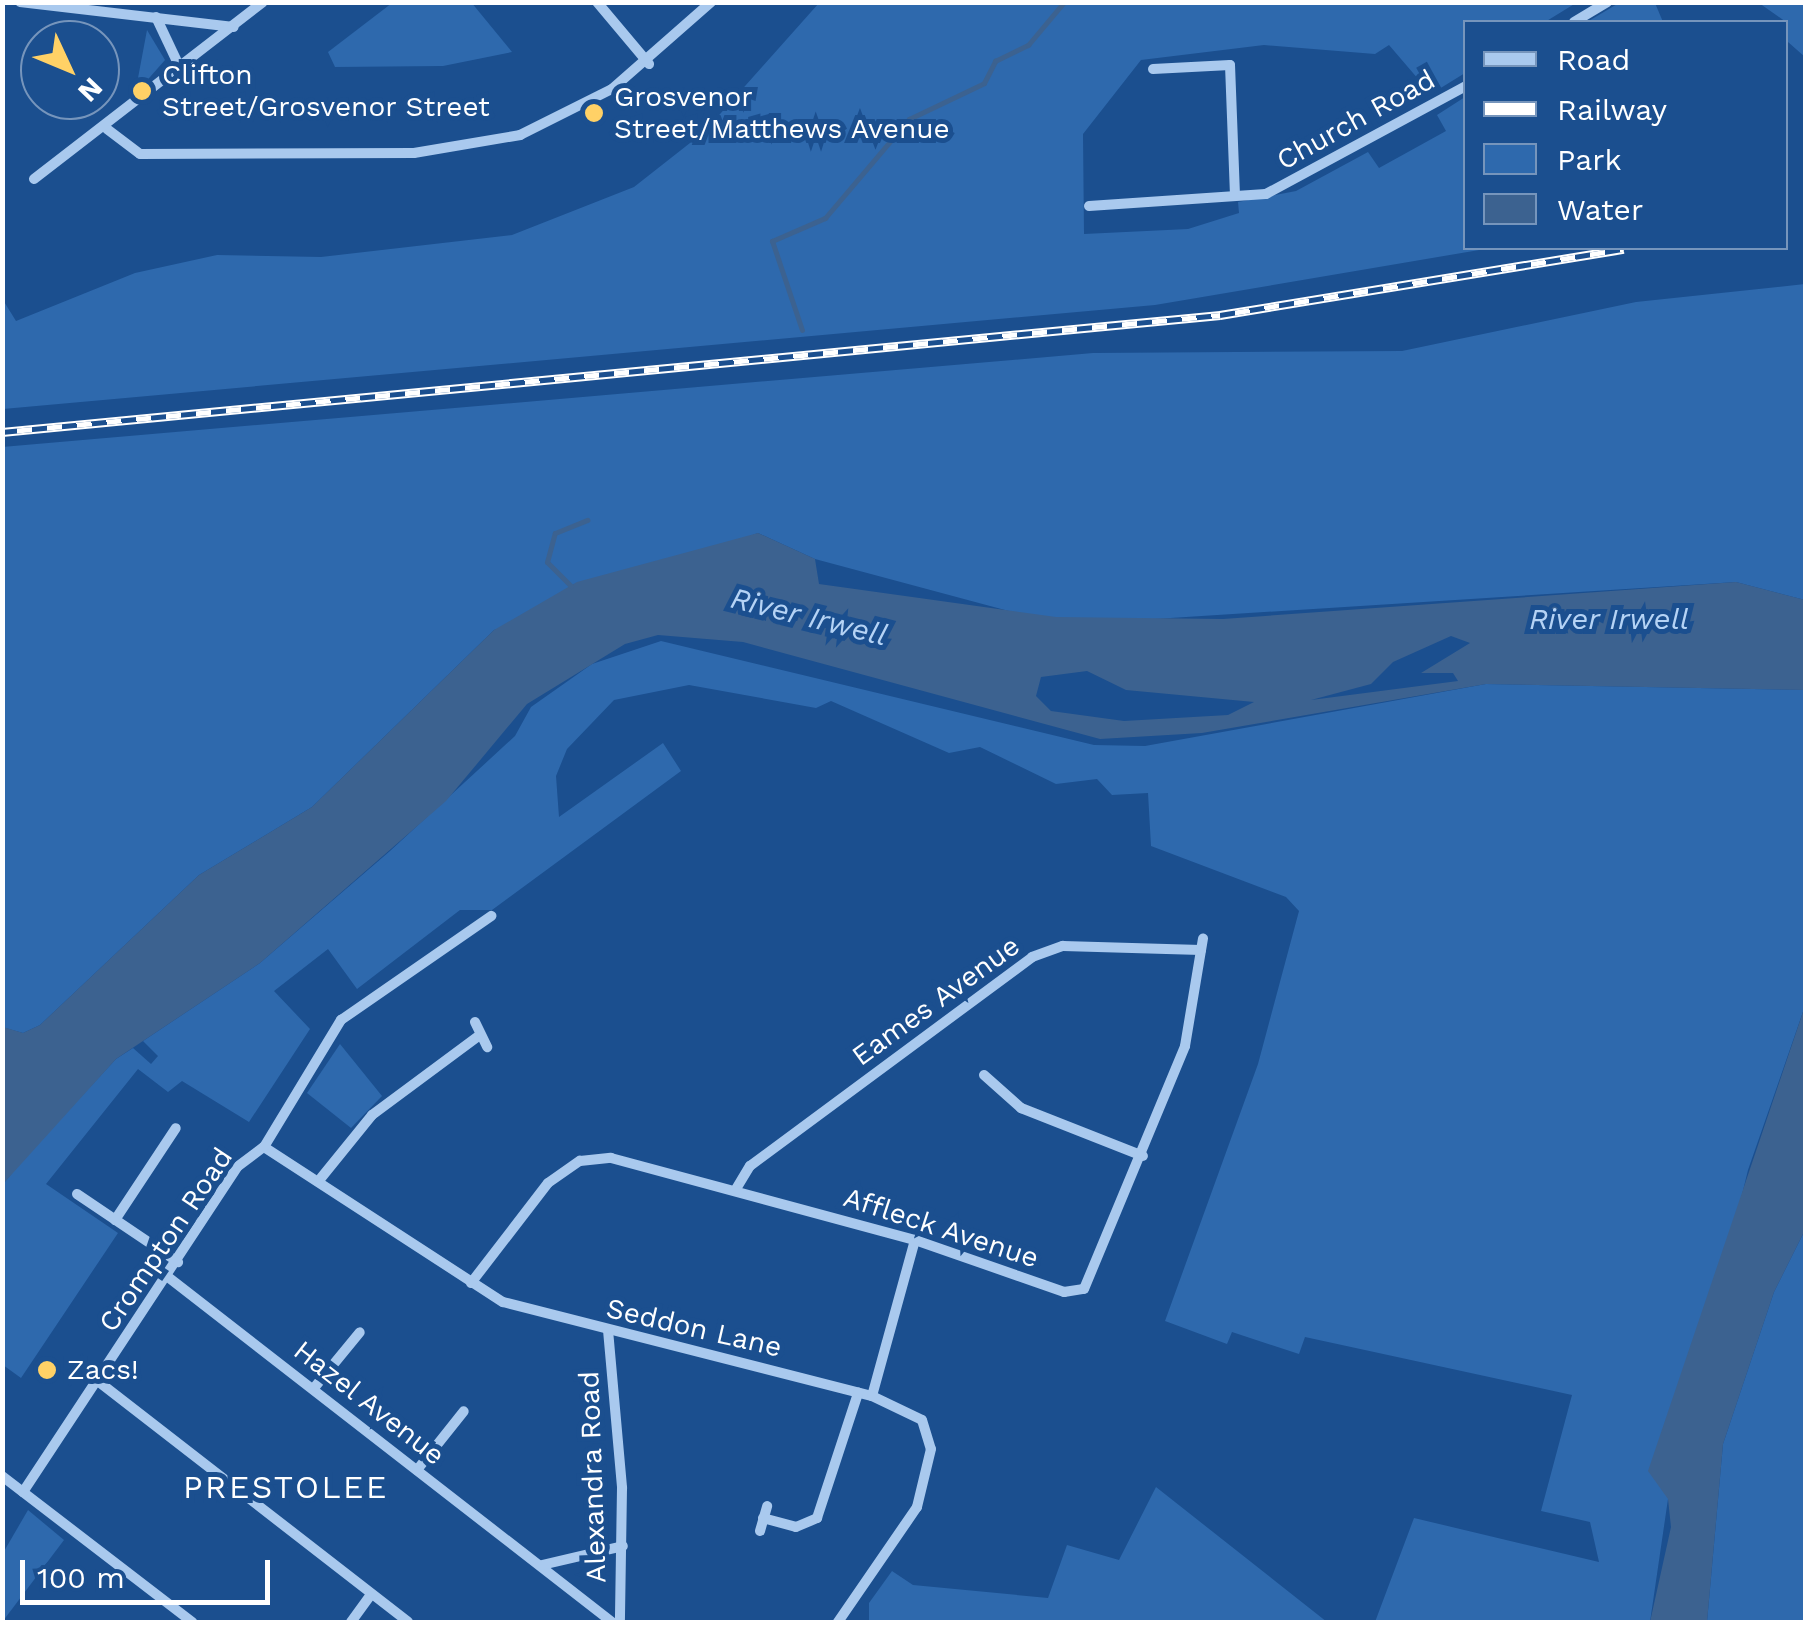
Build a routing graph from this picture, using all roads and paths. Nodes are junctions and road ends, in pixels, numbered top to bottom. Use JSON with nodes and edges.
{"nodes":[{"id":1,"x":20,"y":2,"type":"edge"},
{"id":2,"x":263,"y":2,"type":"edge"},
{"id":3,"x":596,"y":2,"type":"edge"},
{"id":4,"x":711,"y":2,"type":"edge"},
{"id":5,"x":1608,"y":2,"type":"edge"},
{"id":6,"x":132,"y":7,"type":"edge"},
{"id":7,"x":156,"y":17,"type":"junction"},
{"id":8,"x":1577,"y":20,"type":"edge"},
{"id":9,"x":234,"y":27,"type":"junction"},
{"id":10,"x":648,"y":64,"type":"junction"},
{"id":11,"x":1153,"y":68,"type":"dead end"},
{"id":12,"x":181,"y":70,"type":"junction"},
{"id":13,"x":1463,"y":88,"type":"edge"},
{"id":14,"x":107,"y":128,"type":"junction"},
{"id":15,"x":34,"y":180,"type":"dead end"},
{"id":16,"x":1236,"y":195,"type":"junction"},
{"id":17,"x":1089,"y":206,"type":"dead end"},
{"id":18,"x":492,"y":916,"type":"dead end"},
{"id":19,"x":1202,"y":944,"type":"joint"},
{"id":20,"x":475,"y":1022,"type":"dead end"},
{"id":21,"x":477,"y":1037,"type":"junction"},
{"id":22,"x":487,"y":1048,"type":"dead end"},
{"id":23,"x":984,"y":1075,"type":"dead end"},
{"id":24,"x":1008,"y":1076,"type":"dead end"},
{"id":25,"x":997,"y":1088,"type":"junction"},
{"id":26,"x":176,"y":1128,"type":"dead end"},
{"id":27,"x":264,"y":1148,"type":"junction"},
{"id":28,"x":1143,"y":1156,"type":"junction"},
{"id":29,"x":321,"y":1178,"type":"junction"},
{"id":30,"x":736,"y":1190,"type":"junction"},
{"id":31,"x":76,"y":1194,"type":"dead end"},
{"id":32,"x":116,"y":1220,"type":"junction"},
{"id":33,"x":915,"y":1240,"type":"junction"},
{"id":34,"x":178,"y":1262,"type":"junction"},
{"id":35,"x":168,"y":1277,"type":"junction"},
{"id":36,"x":471,"y":1283,"type":"junction"},
{"id":37,"x":608,"y":1330,"type":"junction"},
{"id":38,"x":360,"y":1332,"type":"dead end"},
{"id":39,"x":99,"y":1382,"type":"junction"},
{"id":40,"x":314,"y":1388,"type":"junction"},
{"id":41,"x":858,"y":1393,"type":"junction"},
{"id":42,"x":872,"y":1396,"type":"junction"},
{"id":43,"x":464,"y":1411,"type":"dead end"},
{"id":44,"x":417,"y":1470,"type":"junction"},
{"id":45,"x":2,"y":1476,"type":"edge"},
{"id":46,"x":23,"y":1492,"type":"junction"},
{"id":47,"x":760,"y":1531,"type":"dead end"},
{"id":48,"x":622,"y":1546,"type":"junction"},
{"id":49,"x":542,"y":1565,"type":"junction"},
{"id":50,"x":372,"y":1594,"type":"junction"},
{"id":51,"x":192,"y":1622,"type":"edge"},
{"id":52,"x":351,"y":1622,"type":"edge"},
{"id":53,"x":408,"y":1622,"type":"edge"},
{"id":54,"x":612,"y":1622,"type":"edge"},
{"id":55,"x":620,"y":1622,"type":"edge"},
{"id":56,"x":838,"y":1622,"type":"edge"}],
"edges":[{"from":1,"to":6,"type":"street"},
{"from":2,"to":9,"type":"street"},
{"from":3,"to":10,"type":"street"},
{"from":4,"to":10,"type":"street"},
{"from":5,"to":8,"type":"street"},
{"from":6,"to":7,"type":"street"},
{"from":7,"to":9,"type":"street"},
{"from":7,"to":12,"type":"street"},
{"from":9,"to":12,"type":"street"},
{"from":10,"to":14,"type":"street"},
{"from":11,"to":16,"type":"street"},
{"from":12,"to":14,"type":"street"},
{"from":13,"to":16,"type":"street","name":"Church Road"},
{"from":14,"to":15,"type":"street"},
{"from":16,"to":17,"type":"street","name":"Church Road"},
{"from":18,"to":27,"type":"street","name":"Crompton Road"},
{"from":19,"to":28,"type":"street","name":"Affleck Avenue"},
{"from":19,"to":30,"type":"street","name":"Eames Avenue"},
{"from":20,"to":21,"type":"street"},
{"from":21,"to":22,"type":"street"},
{"from":21,"to":29,"type":"street"},
{"from":23,"to":25,"type":"street"},
{"from":24,"to":25,"type":"street"},
{"from":25,"to":28,"type":"street"},
{"from":26,"to":32,"type":"street"},
{"from":27,"to":29,"type":"street","name":"Seddon Lane"},
{"from":27,"to":34,"type":"street","name":"Crompton Road"},
{"from":28,"to":33,"type":"street","name":"Affleck Avenue"},
{"from":29,"to":36,"type":"street","name":"Seddon Lane"},
{"from":30,"to":33,"type":"street","name":"Affleck Avenue"},
{"from":30,"to":36,"type":"street","name":"Affleck Avenue"},
{"from":31,"to":32,"type":"street"},
{"from":32,"to":34,"type":"street"},
{"from":33,"to":42,"type":"street"},
{"from":34,"to":35,"type":"street","name":"Crompton Road"},
{"from":35,"to":39,"type":"street","name":"Crompton Road"},
{"from":35,"to":40,"type":"street","name":"Hazel Avenue"},
{"from":36,"to":37,"type":"street","name":"Seddon Lane"},
{"from":37,"to":41,"type":"street","name":"Seddon Lane"},
{"from":37,"to":48,"type":"street","name":"Alexandra Road"},
{"from":38,"to":40,"type":"street"},
{"from":39,"to":46,"type":"street","name":"Crompton Road"},
{"from":39,"to":50,"type":"street"},
{"from":40,"to":44,"type":"street","name":"Hazel Avenue"},
{"from":41,"to":42,"type":"street","name":"Seddon Lane"},
{"from":41,"to":47,"type":"street"},
{"from":42,"to":56,"type":"street","name":"Seddon Lane"},
{"from":43,"to":44,"type":"street"},
{"from":44,"to":49,"type":"street","name":"Hazel Avenue"},
{"from":45,"to":46,"type":"street"},
{"from":46,"to":51,"type":"street"},
{"from":48,"to":49,"type":"street"},
{"from":48,"to":55,"type":"street","name":"Alexandra Road"},
{"from":49,"to":54,"type":"street","name":"Hazel Avenue"},
{"from":50,"to":52,"type":"street"},
{"from":50,"to":53,"type":"street"}]}
